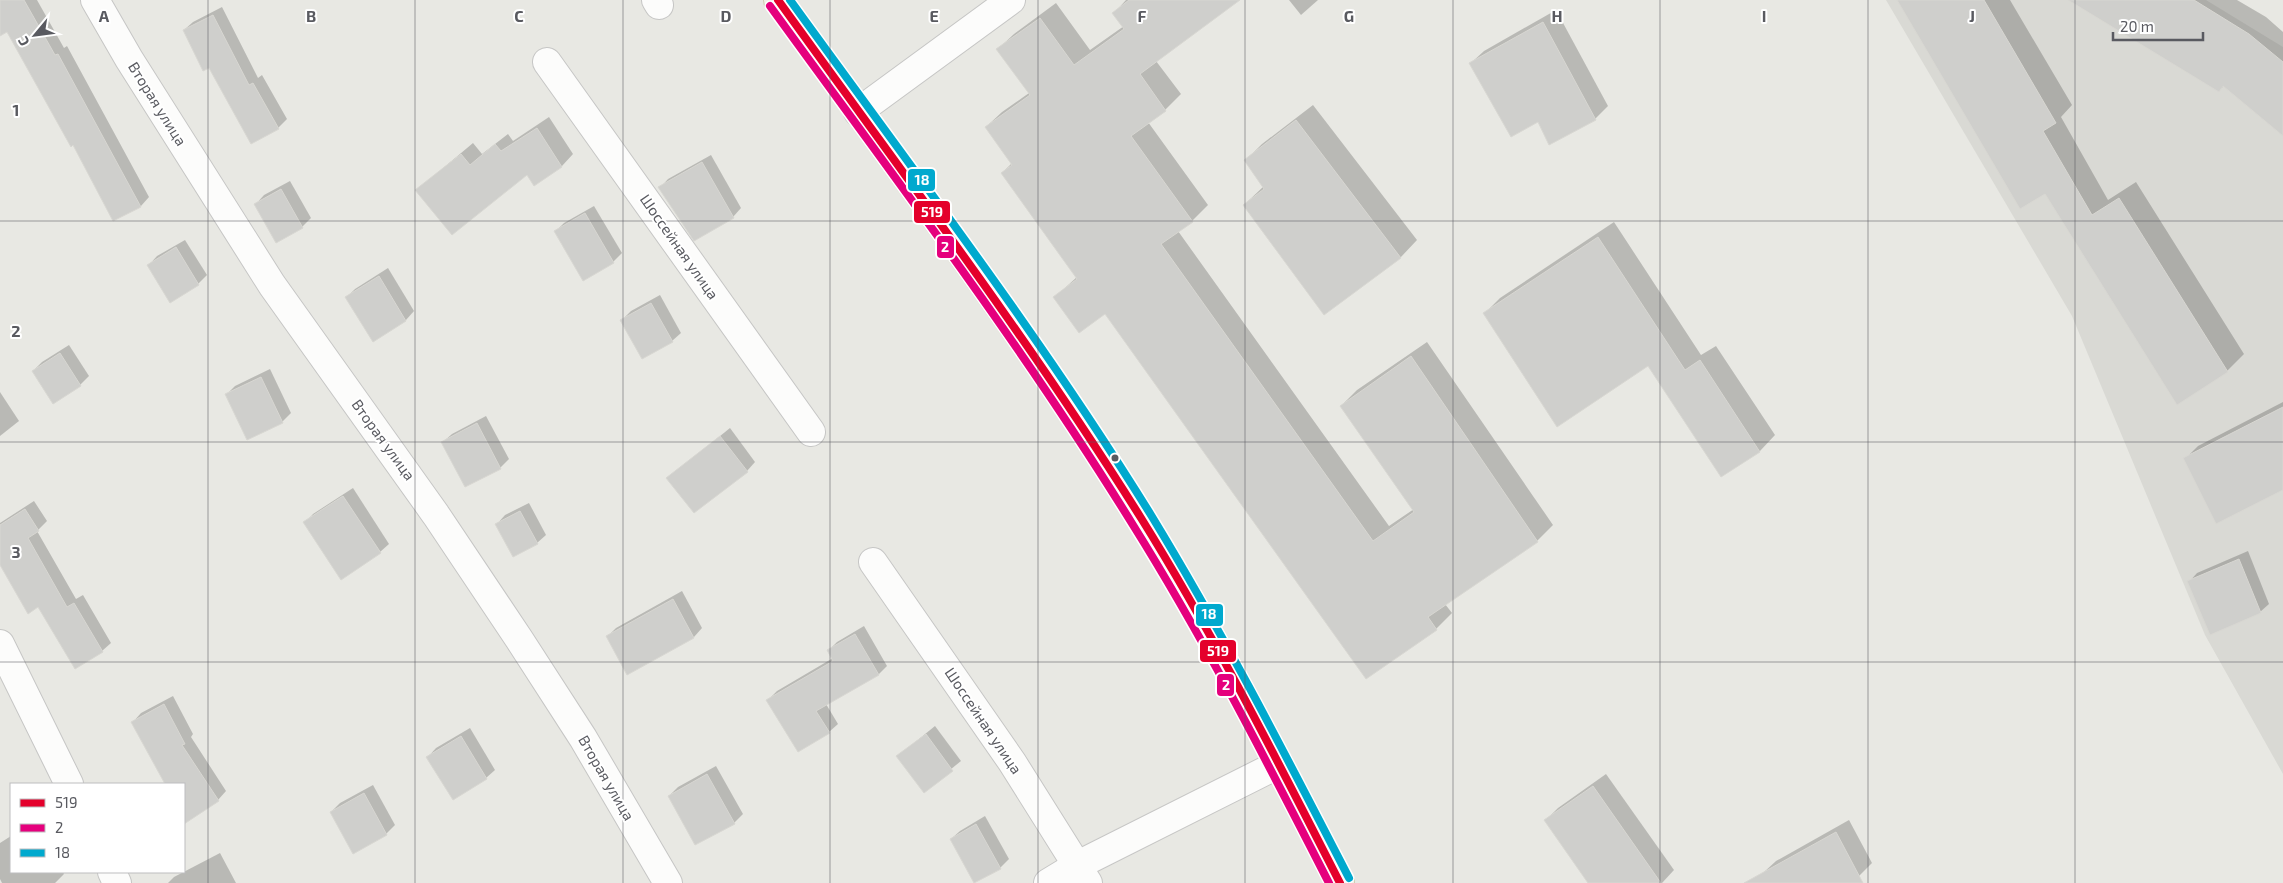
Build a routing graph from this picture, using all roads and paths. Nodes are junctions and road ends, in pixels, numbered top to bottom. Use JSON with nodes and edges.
{"nodes":[{"id":1,"x":95,"y":0,"type":"edge"},
{"id":2,"x":778,"y":0,"type":"edge"},
{"id":3,"x":1010,"y":0,"type":"edge"},
{"id":4,"x":547,"y":62,"type":"dead end"},
{"id":5,"x":858,"y":112,"type":"junction"},
{"id":6,"x":811,"y":432,"type":"dead end"},
{"id":7,"x":873,"y":562,"type":"dead end"},
{"id":8,"x":0,"y":644,"type":"edge"},
{"id":9,"x":1279,"y":764,"type":"junction"},
{"id":10,"x":69,"y":783,"type":"edge"},
{"id":11,"x":1082,"y":874,"type":"edge"},
{"id":12,"x":668,"y":883,"type":"edge"},
{"id":13,"x":1048,"y":883,"type":"edge"},
{"id":14,"x":1340,"y":883,"type":"edge"}],
"edges":[{"from":1,"to":12,"type":"street","name":"Вторая улица"},
{"from":2,"to":5,"type":"main road"},
{"from":3,"to":5,"type":"street"},
{"from":4,"to":6,"type":"street","name":"Шоссейная улица"},
{"from":5,"to":9,"type":"main road"},
{"from":7,"to":11,"type":"street","name":"Шоссейная улица"},
{"from":8,"to":10,"type":"street"},
{"from":9,"to":11,"type":"street"},
{"from":9,"to":14,"type":"main road"},
{"from":11,"to":13,"type":"street"}]}
